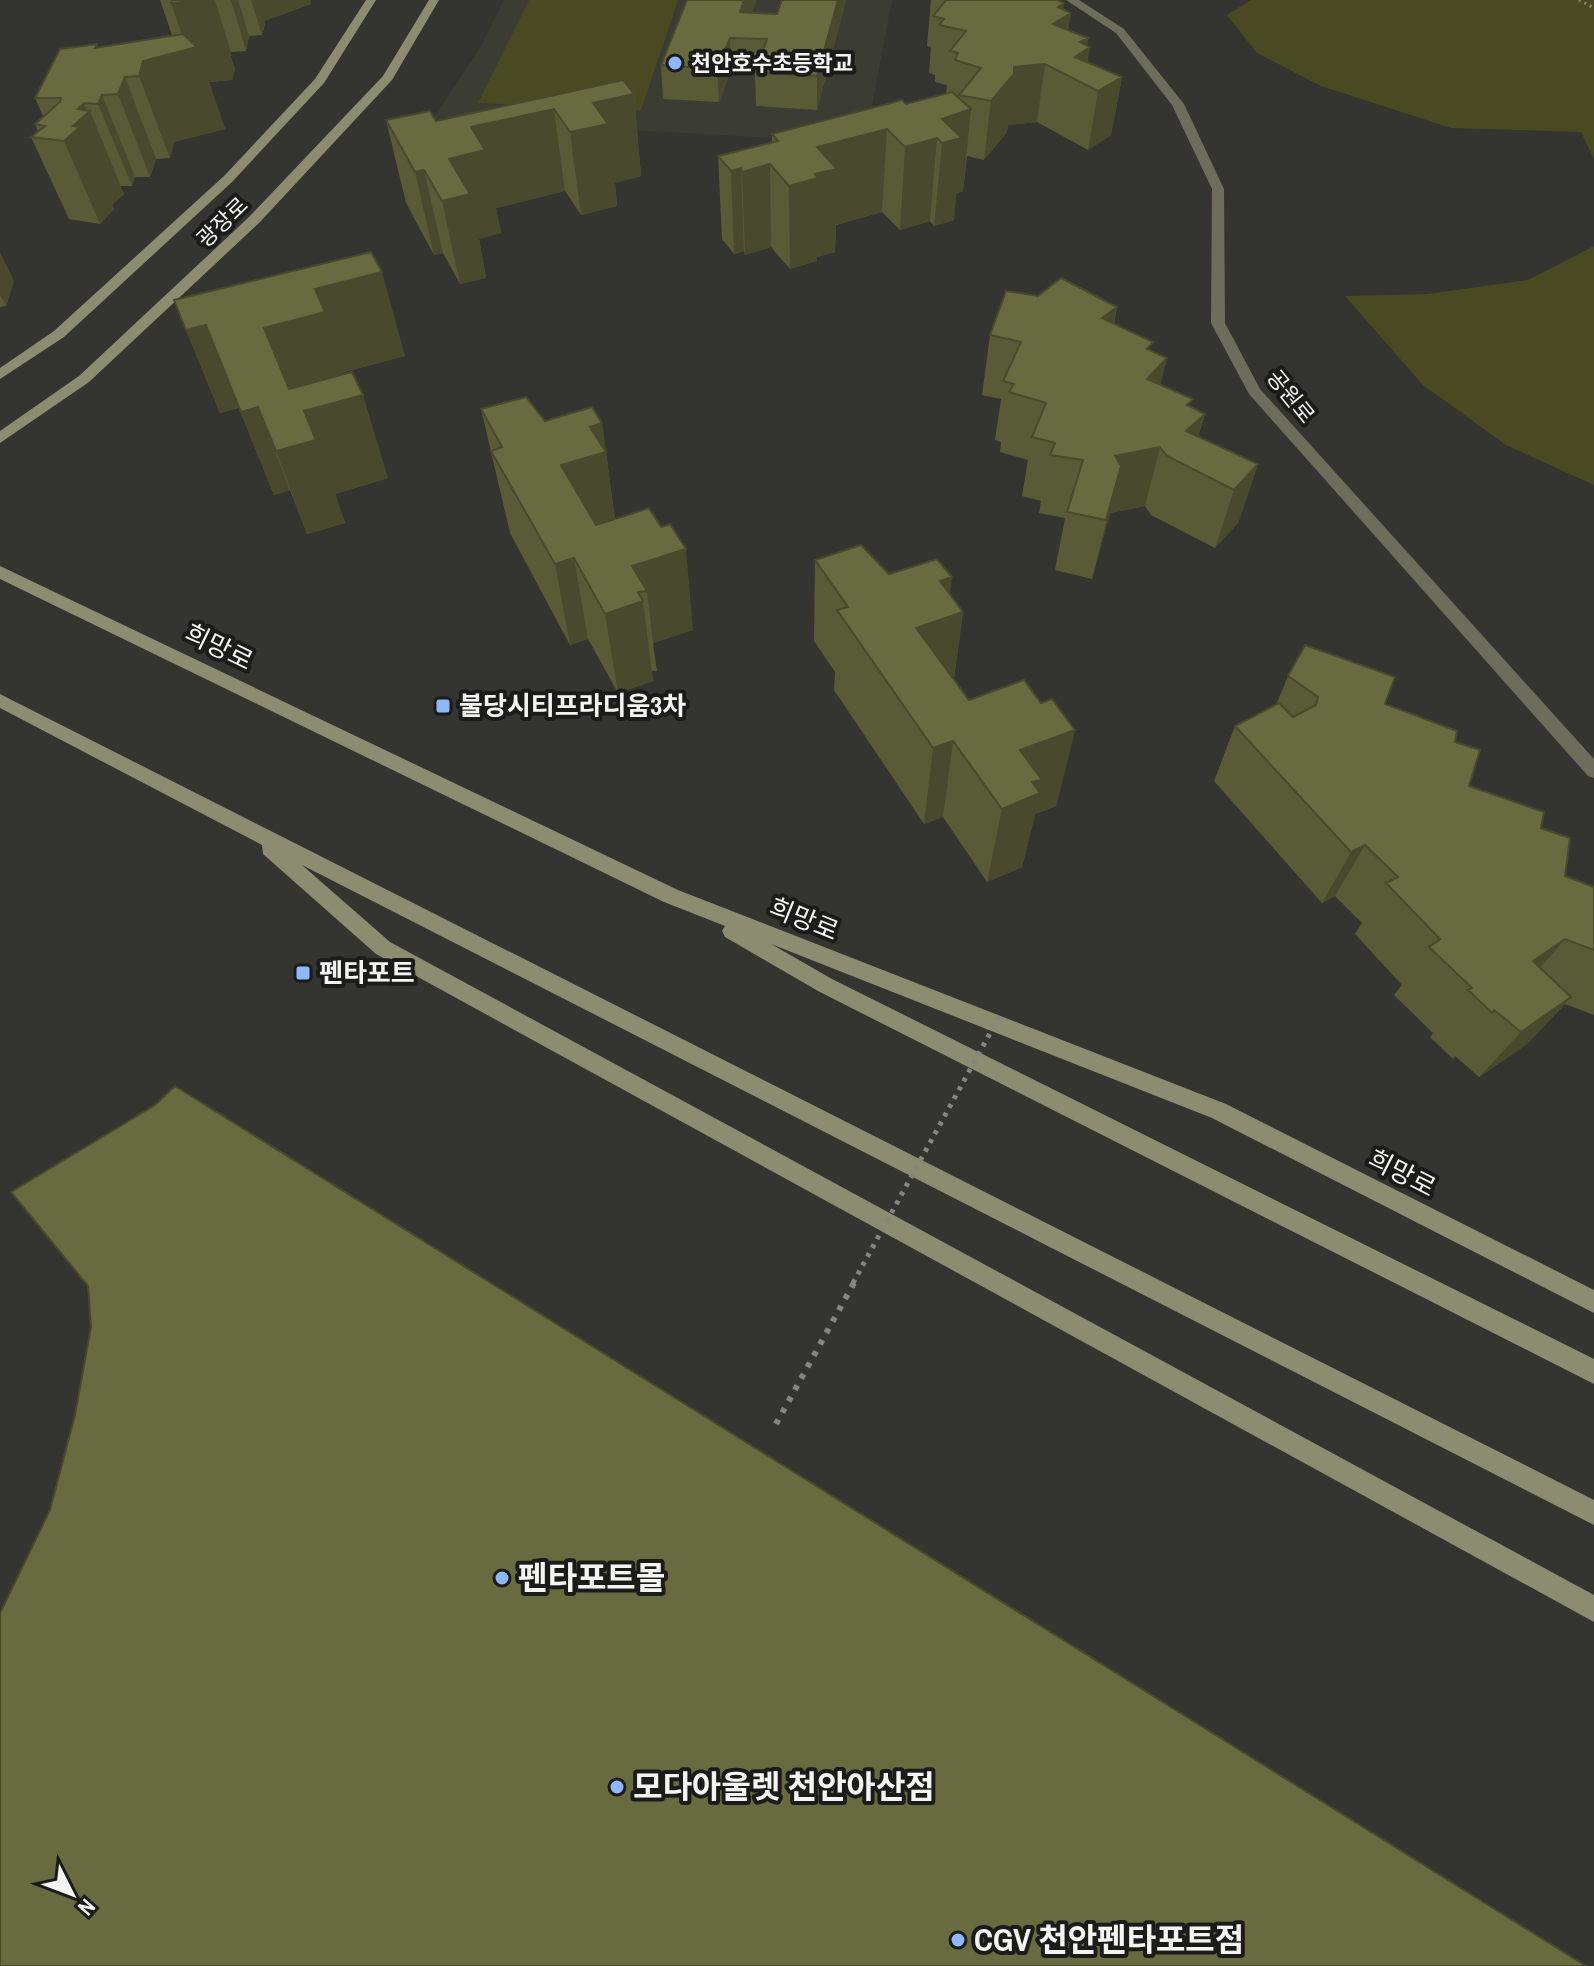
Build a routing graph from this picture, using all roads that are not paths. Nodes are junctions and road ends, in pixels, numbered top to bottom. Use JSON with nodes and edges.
{"nodes":[{"id":1,"x":371,"y":0,"type":"edge"},
{"id":2,"x":434,"y":0,"type":"edge"},
{"id":3,"x":1071,"y":0,"type":"edge"},
{"id":4,"x":0,"y":375,"type":"edge"},
{"id":5,"x":0,"y":438,"type":"edge"},
{"id":6,"x":0,"y":572,"type":"edge"},
{"id":7,"x":0,"y":700,"type":"edge"},
{"id":8,"x":1594,"y":771,"type":"edge"},
{"id":9,"x":249,"y":830,"type":"junction"},
{"id":10,"x":671,"y":896,"type":"junction"},
{"id":11,"x":1594,"y":1302,"type":"edge"},
{"id":12,"x":1594,"y":1372,"type":"edge"},
{"id":13,"x":1594,"y":1513,"type":"edge"},
{"id":14,"x":1594,"y":1609,"type":"edge"}],
"edges":[{"from":1,"to":4,"type":"main road","name":"광장로"},
{"from":2,"to":5,"type":"main road","name":"광장로"},
{"from":3,"to":8,"type":"street","name":"공원로"},
{"from":6,"to":10,"type":"main road","name":"희망로"},
{"from":7,"to":9,"type":"main road"},
{"from":9,"to":13,"type":"main road"},
{"from":9,"to":14,"type":"main road"},
{"from":10,"to":11,"type":"main road","name":"희망로"},
{"from":10,"to":12,"type":"main road"}]}
